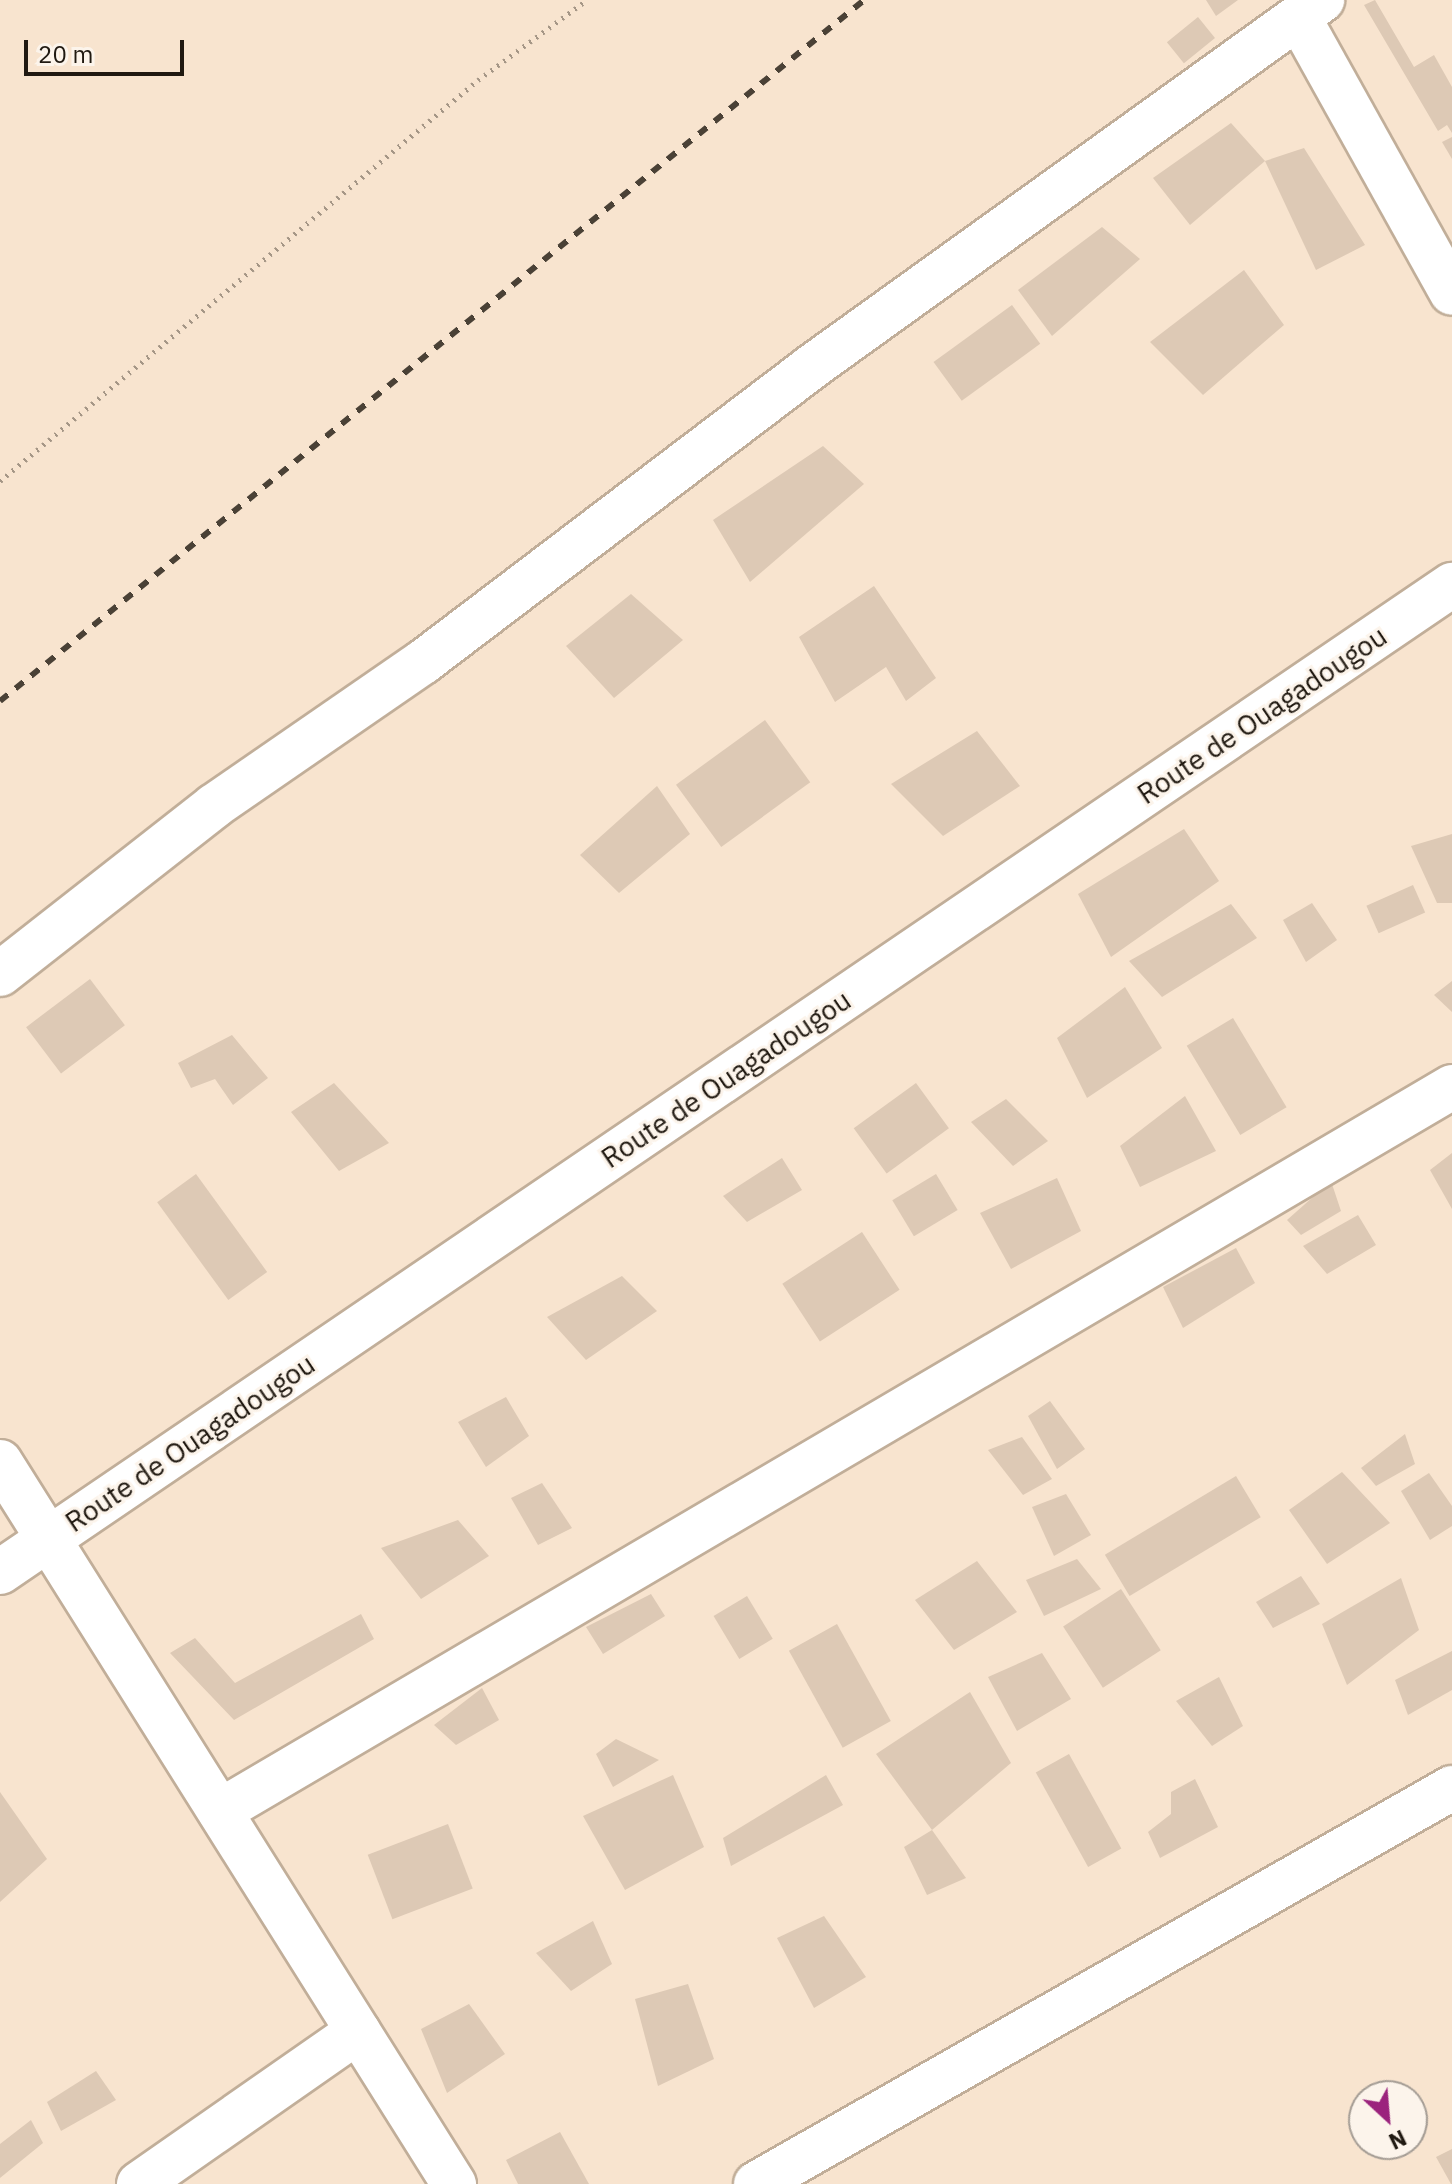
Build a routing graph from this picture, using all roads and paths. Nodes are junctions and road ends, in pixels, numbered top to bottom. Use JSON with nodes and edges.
{"nodes":[{"id":1,"x":587,"y":0,"type":"edge"},
{"id":2,"x":1311,"y":10,"type":"edge"},
{"id":3,"x":1452,"y":293,"type":"edge"},
{"id":4,"x":0,"y":481,"type":"edge"},
{"id":5,"x":1452,"y":585,"type":"edge"},
{"id":6,"x":0,"y":974,"type":"edge"},
{"id":7,"x":1452,"y":1087,"type":"edge"},
{"id":8,"x":0,"y":1462,"type":"edge"},
{"id":9,"x":48,"y":1539,"type":"junction"},
{"id":10,"x":0,"y":1572,"type":"edge"},
{"id":11,"x":1452,"y":1788,"type":"edge"},
{"id":12,"x":220,"y":1811,"type":"junction"},
{"id":13,"x":358,"y":2031,"type":"junction"},
{"id":14,"x":139,"y":2184,"type":"edge"},
{"id":15,"x":454,"y":2184,"type":"edge"},
{"id":16,"x":756,"y":2184,"type":"edge"}],
"edges":[{"from":1,"to":4,"type":"path"},
{"from":2,"to":3,"type":"street"},
{"from":2,"to":6,"type":"street"},
{"from":5,"to":9,"type":"street","name":"Route de Ouagadougou"},
{"from":7,"to":12,"type":"street"},
{"from":8,"to":9,"type":"street"},
{"from":9,"to":10,"type":"street","name":"Route de Ouagadougou"},
{"from":9,"to":12,"type":"street"},
{"from":11,"to":16,"type":"street"},
{"from":12,"to":13,"type":"street"},
{"from":13,"to":14,"type":"street"},
{"from":13,"to":15,"type":"street"}]}
